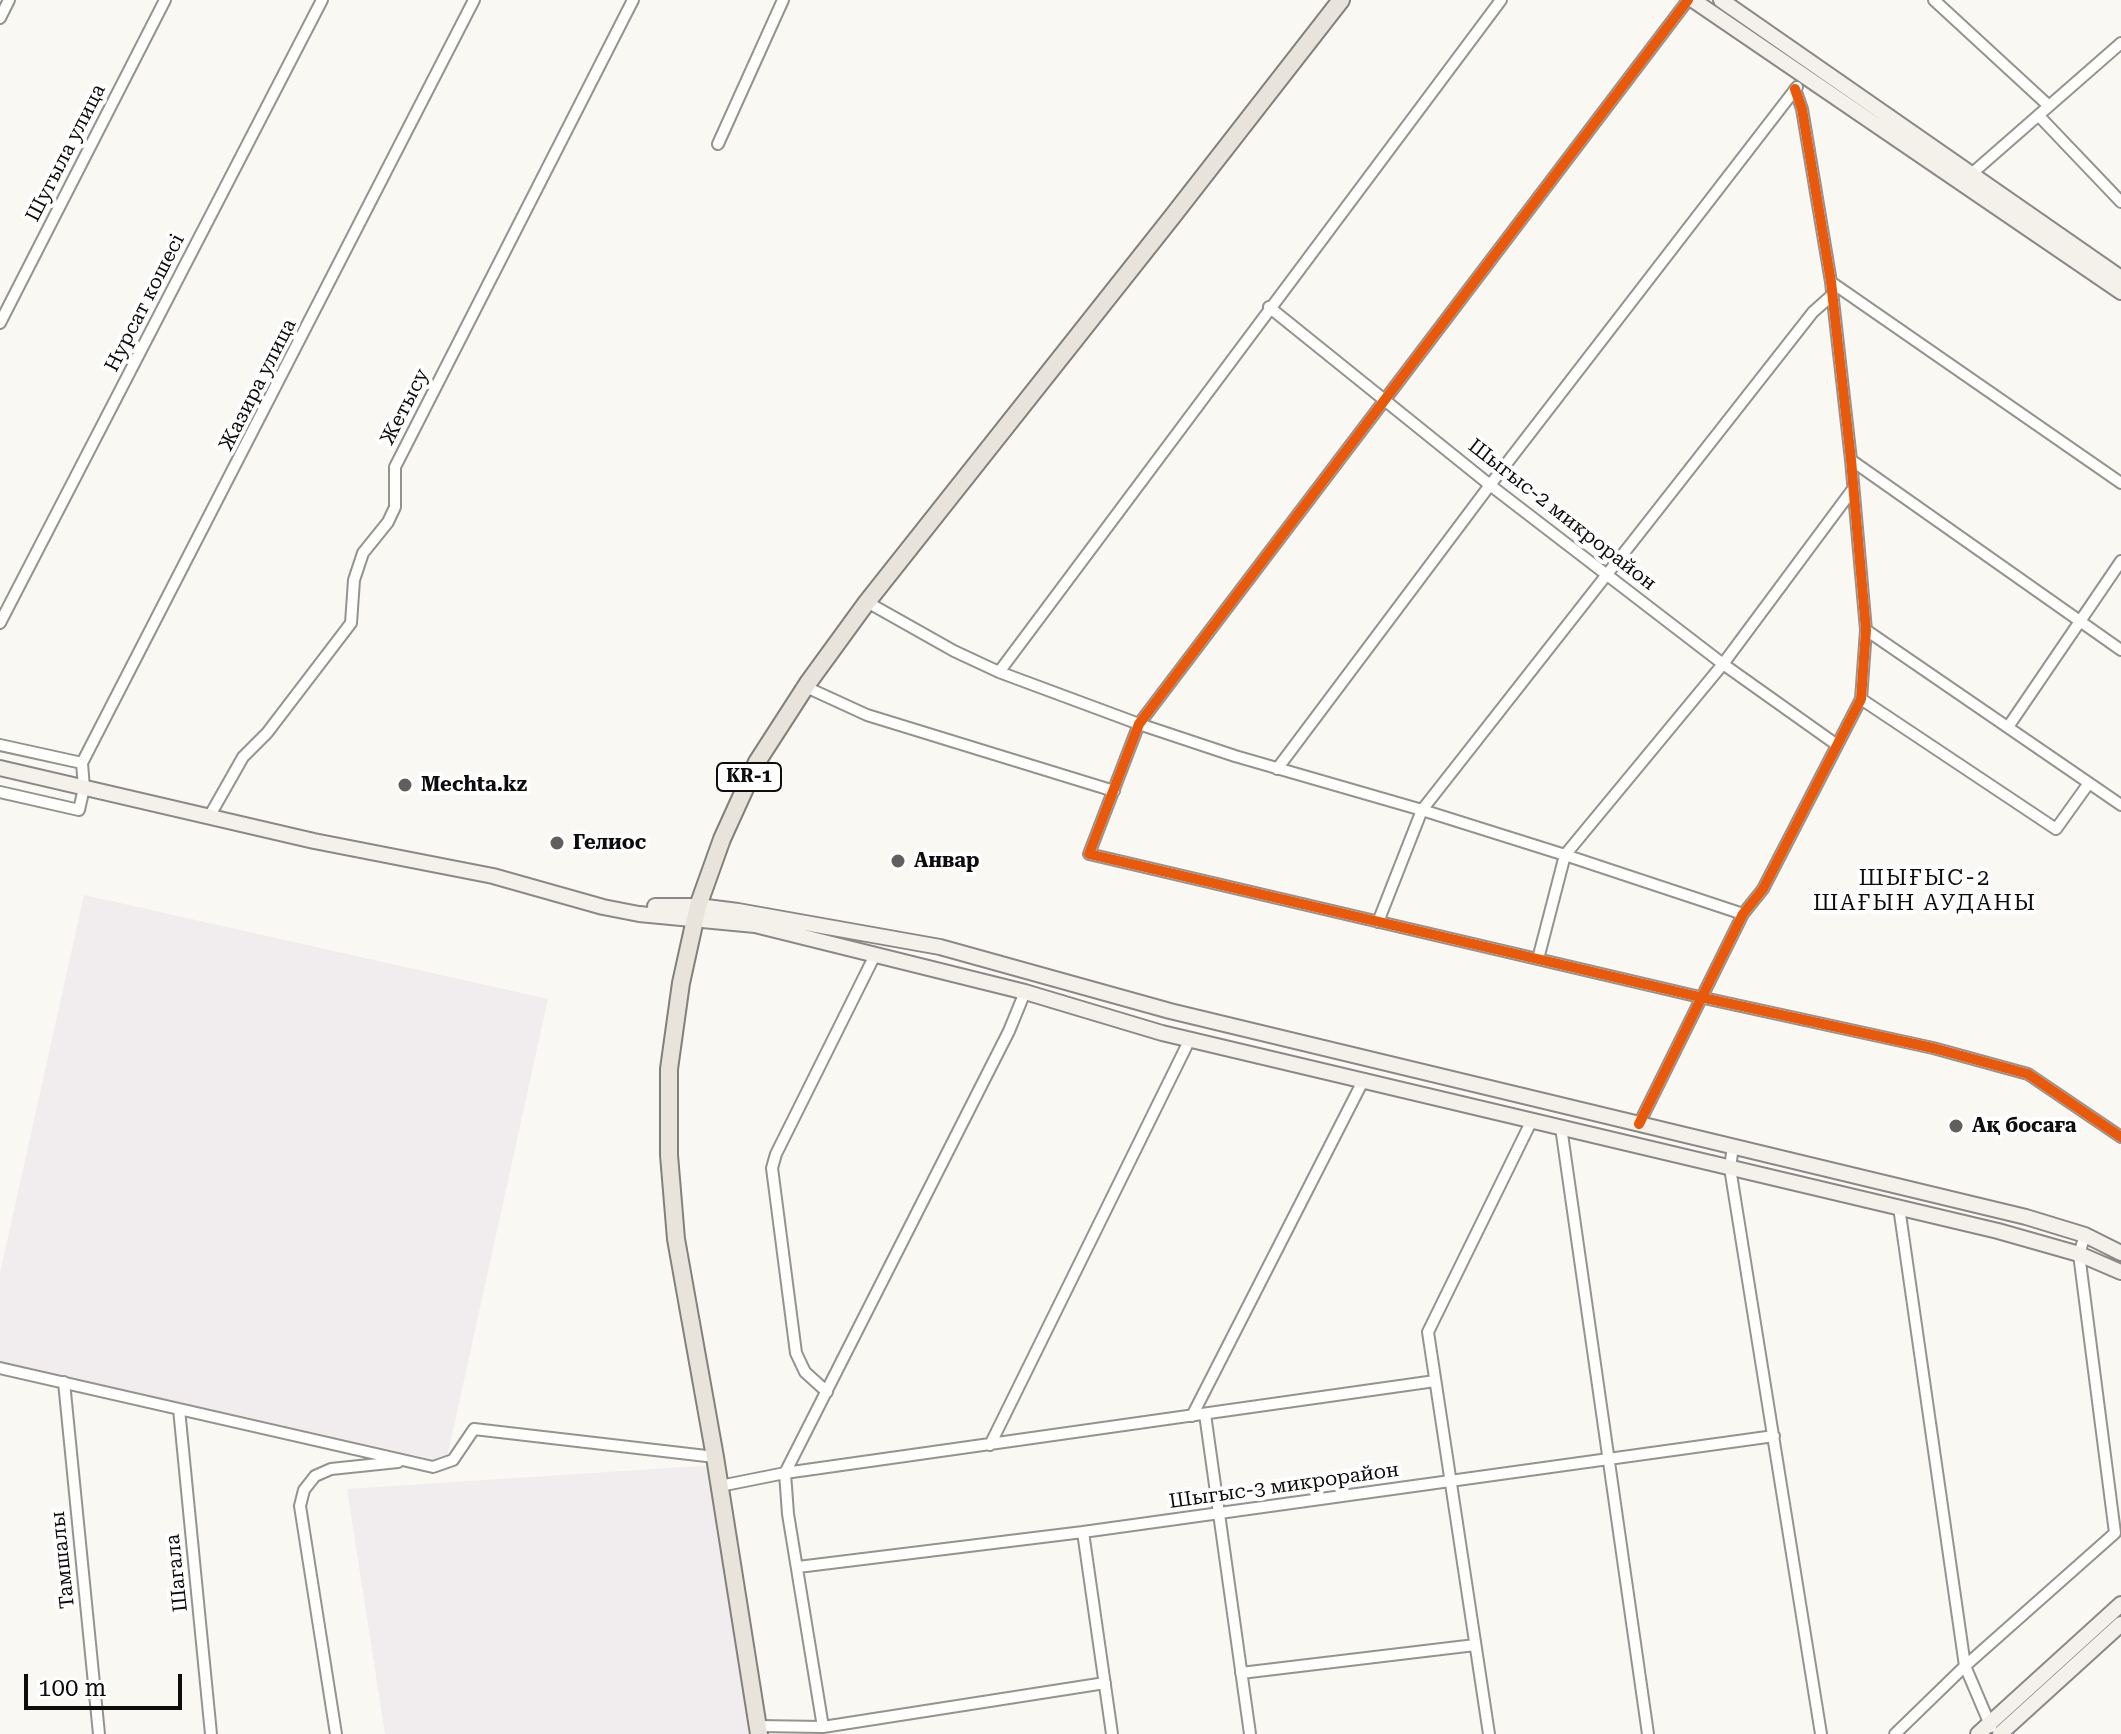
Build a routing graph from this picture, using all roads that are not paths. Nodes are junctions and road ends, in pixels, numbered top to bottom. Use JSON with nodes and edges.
{"nodes":[{"id":1,"x":9,"y":0,"type":"edge"},
{"id":2,"x":165,"y":0,"type":"edge"},
{"id":3,"x":322,"y":0,"type":"edge"},
{"id":4,"x":474,"y":0,"type":"edge"},
{"id":5,"x":633,"y":0,"type":"edge"},
{"id":6,"x":783,"y":0,"type":"edge"},
{"id":7,"x":1341,"y":0,"type":"edge"},
{"id":8,"x":1501,"y":0,"type":"edge"},
{"id":9,"x":1691,"y":0,"type":"edge"},
{"id":10,"x":1721,"y":0,"type":"edge"},
{"id":11,"x":1934,"y":0,"type":"edge"},
{"id":12,"x":0,"y":18,"type":"edge"},
{"id":13,"x":2121,"y":43,"type":"edge"},
{"id":14,"x":1810,"y":70,"type":"junction"},
{"id":15,"x":1795,"y":89,"type":"junction"},
{"id":16,"x":2049,"y":106,"type":"junction"},
{"id":17,"x":2039,"y":116,"type":"junction"},
{"id":18,"x":718,"y":144,"type":"dead end"},
{"id":19,"x":1966,"y":178,"type":"junction"},
{"id":20,"x":2121,"y":202,"type":"edge"},
{"id":21,"x":2121,"y":278,"type":"edge"},
{"id":22,"x":1831,"y":282,"type":"junction"},
{"id":23,"x":2121,"y":292,"type":"edge"},
{"id":24,"x":1831,"y":296,"type":"junction"},
{"id":25,"x":1269,"y":307,"type":"junction"},
{"id":26,"x":0,"y":323,"type":"edge"},
{"id":27,"x":1384,"y":399,"type":"junction"},
{"id":28,"x":1851,"y":460,"type":"junction"},
{"id":29,"x":2121,"y":483,"type":"edge"},
{"id":30,"x":1490,"y":485,"type":"junction"},
{"id":31,"x":1853,"y":489,"type":"junction"},
{"id":32,"x":2121,"y":561,"type":"edge"},
{"id":33,"x":1608,"y":573,"type":"junction"},
{"id":34,"x":867,"y":602,"type":"junction"},
{"id":35,"x":2080,"y":622,"type":"junction"},
{"id":36,"x":0,"y":623,"type":"edge"},
{"id":37,"x":1866,"y":630,"type":"junction"},
{"id":38,"x":2121,"y":650,"type":"edge"},
{"id":39,"x":1723,"y":664,"type":"junction"},
{"id":40,"x":999,"y":672,"type":"junction"},
{"id":41,"x":806,"y":687,"type":"junction"},
{"id":42,"x":1861,"y":699,"type":"junction"},
{"id":43,"x":1139,"y":724,"type":"junction"},
{"id":44,"x":2008,"y":727,"type":"junction"},
{"id":45,"x":0,"y":745,"type":"edge"},
{"id":46,"x":1837,"y":745,"type":"junction"},
{"id":47,"x":82,"y":763,"type":"junction"},
{"id":48,"x":0,"y":768,"type":"edge"},
{"id":49,"x":1277,"y":769,"type":"junction"},
{"id":50,"x":2089,"y":783,"type":"junction"},
{"id":51,"x":84,"y":788,"type":"junction"},
{"id":52,"x":1114,"y":791,"type":"junction"},
{"id":53,"x":0,"y":792,"type":"edge"},
{"id":54,"x":2121,"y":805,"type":"edge"},
{"id":55,"x":1422,"y":810,"type":"junction"},
{"id":56,"x":209,"y":817,"type":"junction"},
{"id":57,"x":1565,"y":855,"type":"junction"},
{"id":58,"x":697,"y":912,"type":"junction"},
{"id":59,"x":1743,"y":914,"type":"junction"},
{"id":60,"x":1378,"y":922,"type":"junction"},
{"id":61,"x":875,"y":955,"type":"junction"},
{"id":62,"x":1538,"y":959,"type":"junction"},
{"id":63,"x":1025,"y":992,"type":"junction"},
{"id":64,"x":1704,"y":998,"type":"junction"},
{"id":65,"x":1170,"y":1011,"type":"junction"},
{"id":66,"x":1162,"y":1033,"type":"junction"},
{"id":67,"x":1190,"y":1039,"type":"junction"},
{"id":68,"x":1364,"y":1079,"type":"junction"},
{"id":69,"x":1532,"y":1120,"type":"junction"},
{"id":70,"x":1639,"y":1124,"type":"junction"},
{"id":71,"x":1561,"y":1127,"type":"junction"},
{"id":72,"x":2121,"y":1137,"type":"edge"},
{"id":73,"x":1733,"y":1146,"type":"junction"},
{"id":74,"x":1730,"y":1168,"type":"junction"},
{"id":75,"x":1899,"y":1207,"type":"junction"},
{"id":76,"x":2085,"y":1235,"type":"junction"},
{"id":77,"x":2121,"y":1253,"type":"edge"},
{"id":78,"x":2079,"y":1254,"type":"junction"},
{"id":79,"x":2121,"y":1272,"type":"edge"},
{"id":80,"x":0,"y":1368,"type":"edge"},
{"id":81,"x":1435,"y":1381,"type":"junction"},
{"id":82,"x":64,"y":1382,"type":"junction"},
{"id":83,"x":827,"y":1392,"type":"junction"},
{"id":84,"x":179,"y":1409,"type":"junction"},
{"id":85,"x":1205,"y":1414,"type":"junction"},
{"id":86,"x":1192,"y":1416,"type":"junction"},
{"id":87,"x":1774,"y":1436,"type":"junction"},
{"id":88,"x":990,"y":1445,"type":"junction"},
{"id":89,"x":715,"y":1457,"type":"junction"},
{"id":90,"x":1609,"y":1459,"type":"junction"},
{"id":91,"x":407,"y":1462,"type":"junction"},
{"id":92,"x":785,"y":1473,"type":"junction"},
{"id":93,"x":1450,"y":1481,"type":"junction"},
{"id":94,"x":720,"y":1486,"type":"junction"},
{"id":95,"x":1219,"y":1513,"type":"junction"},
{"id":96,"x":1083,"y":1532,"type":"junction"},
{"id":97,"x":798,"y":1567,"type":"junction"},
{"id":98,"x":2121,"y":1604,"type":"edge"},
{"id":99,"x":2121,"y":1624,"type":"edge"},
{"id":100,"x":1475,"y":1645,"type":"junction"},
{"id":101,"x":1965,"y":1666,"type":"junction"},
{"id":102,"x":1241,"y":1673,"type":"junction"},
{"id":103,"x":1105,"y":1683,"type":"junction"},
{"id":104,"x":823,"y":1727,"type":"junction"},
{"id":105,"x":758,"y":1730,"type":"edge"},
{"id":106,"x":1995,"y":1730,"type":"edge"},
{"id":107,"x":99,"y":1734,"type":"edge"},
{"id":108,"x":211,"y":1734,"type":"edge"},
{"id":109,"x":336,"y":1734,"type":"edge"},
{"id":110,"x":1112,"y":1734,"type":"edge"},
{"id":111,"x":1250,"y":1734,"type":"edge"},
{"id":112,"x":1489,"y":1734,"type":"edge"},
{"id":113,"x":1648,"y":1734,"type":"edge"},
{"id":114,"x":1821,"y":1734,"type":"edge"},
{"id":115,"x":1895,"y":1734,"type":"edge"},
{"id":116,"x":1978,"y":1734,"type":"edge"}],
"edges":[{"from":1,"to":12,"type":"street"},
{"from":2,"to":26,"type":"street","name":"Шугыла улица"},
{"from":3,"to":36,"type":"street","name":"Нурсат кошесi"},
{"from":4,"to":47,"type":"street","name":"Жазира улица"},
{"from":5,"to":56,"type":"street","name":"Жетысу"},
{"from":6,"to":18,"type":"street"},
{"from":7,"to":34,"type":"main road","number":"KR-1"},
{"from":8,"to":25,"type":"street"},
{"from":9,"to":14,"type":"main road"},
{"from":9,"to":27,"type":"street"},
{"from":10,"to":14,"type":"main road"},
{"from":11,"to":16,"type":"street"},
{"from":13,"to":16,"type":"street"},
{"from":14,"to":15,"type":"street"},
{"from":14,"to":19,"type":"main road"},
{"from":15,"to":22,"type":"street"},
{"from":15,"to":30,"type":"street"},
{"from":16,"to":17,"type":"street"},
{"from":17,"to":19,"type":"street"},
{"from":17,"to":20,"type":"street"},
{"from":19,"to":21,"type":"main road"},
{"from":19,"to":23,"type":"main road"},
{"from":22,"to":24,"type":"street"},
{"from":22,"to":29,"type":"street"},
{"from":24,"to":28,"type":"street"},
{"from":24,"to":33,"type":"street"},
{"from":25,"to":27,"type":"street","name":"Шыгыс-2 микрорайон"},
{"from":25,"to":40,"type":"street"},
{"from":27,"to":30,"type":"street","name":"Шыгыс-2 микрорайон"},
{"from":27,"to":43,"type":"street"},
{"from":28,"to":31,"type":"street"},
{"from":28,"to":35,"type":"street"},
{"from":30,"to":33,"type":"street","name":"Шыгыс-2 микрорайон"},
{"from":30,"to":49,"type":"street"},
{"from":31,"to":37,"type":"street"},
{"from":31,"to":39,"type":"street"},
{"from":32,"to":35,"type":"street"},
{"from":33,"to":39,"type":"street","name":"Шыгыс-2 микрорайон"},
{"from":33,"to":55,"type":"street"},
{"from":34,"to":40,"type":"street"},
{"from":34,"to":41,"type":"main road","number":"KR-1"},
{"from":35,"to":38,"type":"street"},
{"from":35,"to":44,"type":"street"},
{"from":37,"to":42,"type":"street"},
{"from":37,"to":44,"type":"street"},
{"from":39,"to":46,"type":"street","name":"Шыгыс-2 микрорайон"},
{"from":39,"to":57,"type":"street"},
{"from":40,"to":43,"type":"street"},
{"from":41,"to":52,"type":"street"},
{"from":41,"to":58,"type":"main road","number":"KR-1"},
{"from":42,"to":46,"type":"street"},
{"from":42,"to":50,"type":"street"},
{"from":43,"to":49,"type":"street"},
{"from":43,"to":52,"type":"street"},
{"from":44,"to":50,"type":"street"},
{"from":45,"to":47,"type":"street"},
{"from":46,"to":59,"type":"street"},
{"from":47,"to":51,"type":"street"},
{"from":48,"to":51,"type":"main road"},
{"from":49,"to":55,"type":"street"},
{"from":50,"to":54,"type":"street"},
{"from":51,"to":53,"type":"street"},
{"from":51,"to":56,"type":"main road"},
{"from":52,"to":60,"type":"street"},
{"from":55,"to":57,"type":"street"},
{"from":55,"to":60,"type":"street"},
{"from":56,"to":58,"type":"main road"},
{"from":57,"to":59,"type":"street"},
{"from":57,"to":62,"type":"street"},
{"from":58,"to":61,"type":"main road"},
{"from":58,"to":65,"type":"main road"},
{"from":58,"to":89,"type":"main road","number":"KR-1"},
{"from":59,"to":64,"type":"street"},
{"from":60,"to":62,"type":"street"},
{"from":61,"to":63,"type":"main road"},
{"from":61,"to":83,"type":"street"},
{"from":62,"to":64,"type":"street"},
{"from":63,"to":66,"type":"main road"},
{"from":63,"to":83,"type":"street"},
{"from":64,"to":70,"type":"street"},
{"from":64,"to":72,"type":"street"},
{"from":65,"to":66,"type":"main road"},
{"from":65,"to":70,"type":"main road"},
{"from":66,"to":67,"type":"main road"},
{"from":67,"to":68,"type":"main road"},
{"from":67,"to":88,"type":"street"},
{"from":68,"to":69,"type":"main road"},
{"from":68,"to":86,"type":"street"},
{"from":69,"to":71,"type":"main road"},
{"from":69,"to":81,"type":"street"},
{"from":70,"to":73,"type":"main road"},
{"from":71,"to":74,"type":"main road"},
{"from":71,"to":90,"type":"street"},
{"from":73,"to":74,"type":"street"},
{"from":73,"to":76,"type":"main road"},
{"from":74,"to":75,"type":"main road"},
{"from":74,"to":87,"type":"street"},
{"from":75,"to":78,"type":"main road"},
{"from":75,"to":101,"type":"street"},
{"from":76,"to":77,"type":"main road"},
{"from":76,"to":78,"type":"street"},
{"from":78,"to":79,"type":"main road"},
{"from":78,"to":101,"type":"street"},
{"from":80,"to":82,"type":"street"},
{"from":81,"to":85,"type":"street"},
{"from":81,"to":93,"type":"street"},
{"from":82,"to":84,"type":"street"},
{"from":82,"to":107,"type":"street","name":"Тамшалы"},
{"from":83,"to":92,"type":"street"},
{"from":84,"to":91,"type":"street"},
{"from":84,"to":108,"type":"street","name":"Шагала"},
{"from":85,"to":86,"type":"street"},
{"from":85,"to":95,"type":"street"},
{"from":86,"to":88,"type":"street"},
{"from":87,"to":90,"type":"street","name":"Шыгыс-3 микрорайон"},
{"from":87,"to":114,"type":"street"},
{"from":88,"to":92,"type":"street"},
{"from":89,"to":91,"type":"street"},
{"from":89,"to":94,"type":"main road","number":"KR-1"},
{"from":90,"to":93,"type":"street","name":"Шыгыс-3 микрорайон"},
{"from":90,"to":113,"type":"street"},
{"from":91,"to":109,"type":"street"},
{"from":92,"to":94,"type":"street"},
{"from":92,"to":97,"type":"street"},
{"from":93,"to":95,"type":"street","name":"Шыгыс-3 микрорайон"},
{"from":93,"to":100,"type":"street"},
{"from":94,"to":105,"type":"main road","number":"KR-1"},
{"from":95,"to":96,"type":"street","name":"Шыгыс-3 микрорайон"},
{"from":95,"to":102,"type":"street"},
{"from":96,"to":97,"type":"street","name":"Шыгыс-3 микрорайон"},
{"from":96,"to":103,"type":"street"},
{"from":97,"to":104,"type":"street"},
{"from":98,"to":106,"type":"main road"},
{"from":99,"to":106,"type":"main road"},
{"from":100,"to":102,"type":"street"},
{"from":100,"to":112,"type":"street"},
{"from":101,"to":106,"type":"street"},
{"from":101,"to":115,"type":"street"},
{"from":102,"to":111,"type":"street"},
{"from":103,"to":104,"type":"street"},
{"from":103,"to":110,"type":"street"},
{"from":104,"to":105,"type":"street"},
{"from":106,"to":116,"type":"main road"}]}
